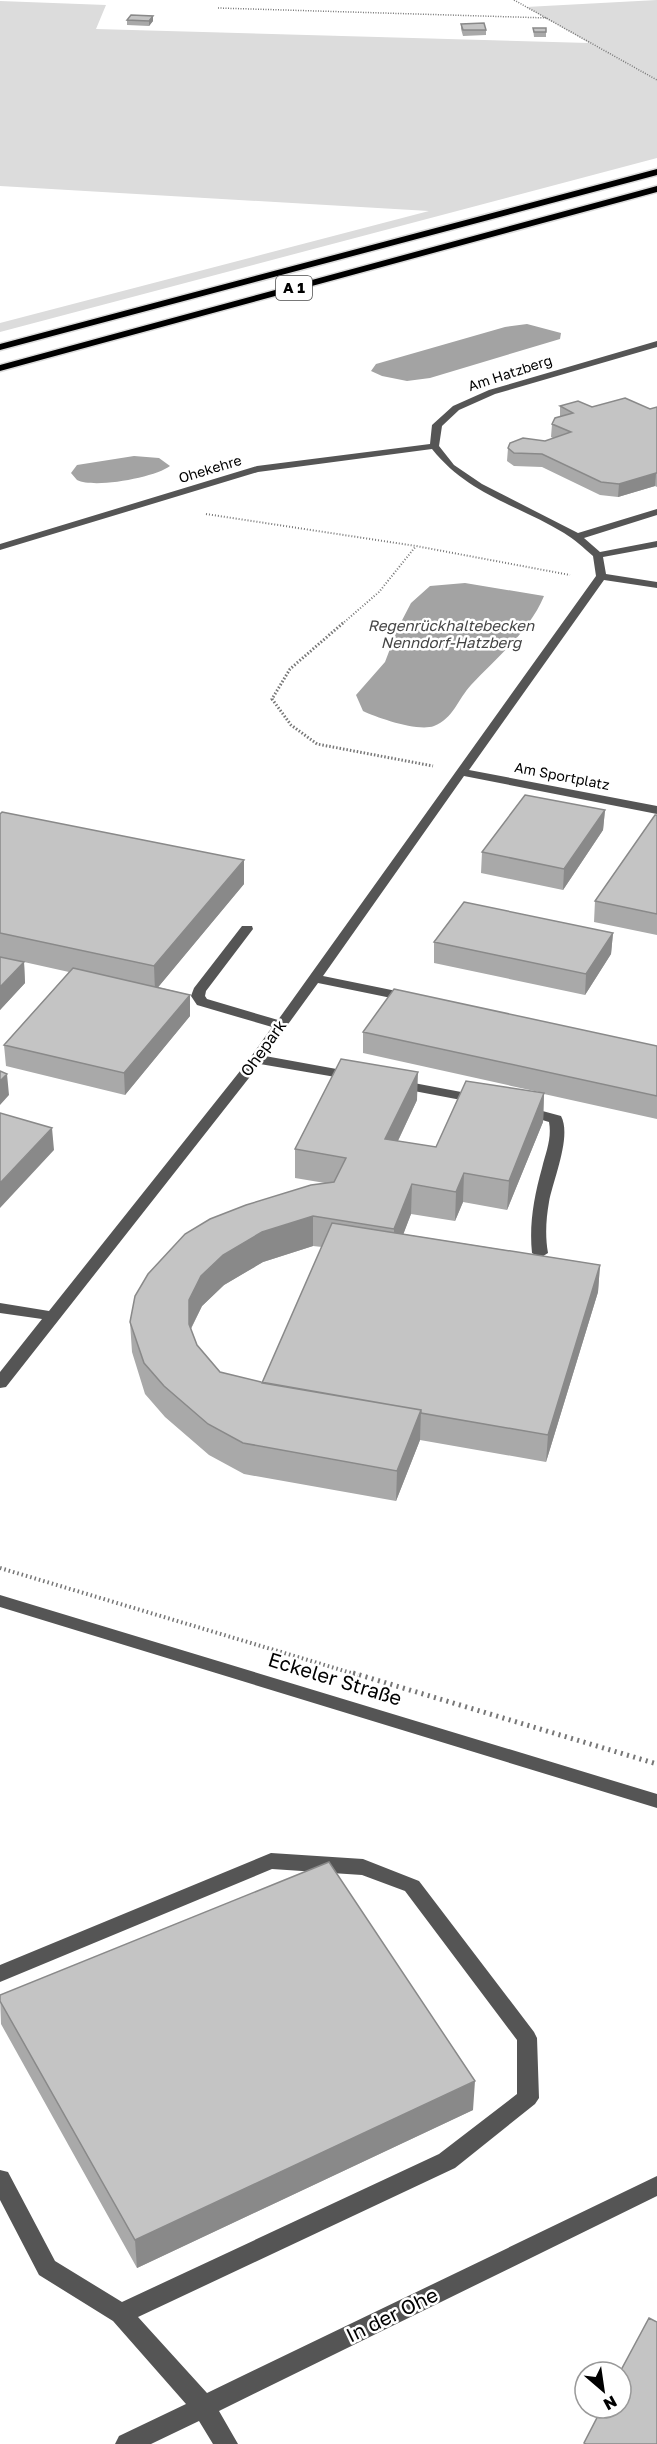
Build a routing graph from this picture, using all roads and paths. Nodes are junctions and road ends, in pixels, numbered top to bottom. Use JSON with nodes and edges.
{"nodes":[{"id":1,"x":514,"y":0,"type":"edge"},
{"id":2,"x":218,"y":8,"type":"dead end"},
{"id":3,"x":548,"y":18,"type":"junction"},
{"id":4,"x":657,"y":80,"type":"edge"},
{"id":5,"x":657,"y":172,"type":"edge"},
{"id":6,"x":657,"y":189,"type":"edge"},
{"id":7,"x":657,"y":344,"type":"edge"},
{"id":8,"x":0,"y":347,"type":"edge"},
{"id":9,"x":0,"y":368,"type":"edge"},
{"id":10,"x":435,"y":446,"type":"junction"},
{"id":11,"x":657,"y":512,"type":"edge"},
{"id":12,"x":206,"y":514,"type":"dead end"},
{"id":13,"x":577,"y":537,"type":"junction"},
{"id":14,"x":657,"y":544,"type":"edge"},
{"id":15,"x":416,"y":546,"type":"junction"},
{"id":16,"x":0,"y":547,"type":"edge"},
{"id":17,"x":598,"y":555,"type":"junction"},
{"id":18,"x":601,"y":576,"type":"junction"},
{"id":19,"x":657,"y":585,"type":"edge"},
{"id":20,"x":460,"y":772,"type":"junction"},
{"id":21,"x":657,"y":810,"type":"edge"},
{"id":22,"x":247,"y":929,"type":"dead end"},
{"id":23,"x":314,"y":978,"type":"junction"},
{"id":24,"x":423,"y":1000,"type":"edge"},
{"id":25,"x":280,"y":1025,"type":"junction"},
{"id":26,"x":256,"y":1059,"type":"junction"},
{"id":27,"x":495,"y":1102,"type":"edge"},
{"id":28,"x":514,"y":1107,"type":"edge"},
{"id":29,"x":540,"y":1253,"type":"edge"},
{"id":30,"x":0,"y":1308,"type":"edge"},
{"id":31,"x":53,"y":1316,"type":"junction"},
{"id":32,"x":0,"y":1383,"type":"edge"},
{"id":33,"x":0,"y":1568,"type":"edge"},
{"id":34,"x":0,"y":1601,"type":"edge"},
{"id":35,"x":657,"y":1764,"type":"edge"},
{"id":36,"x":657,"y":1801,"type":"edge"},
{"id":37,"x":0,"y":1974,"type":"edge"},
{"id":38,"x":0,"y":2179,"type":"edge"},
{"id":39,"x":657,"y":2186,"type":"edge"},
{"id":40,"x":122,"y":2313,"type":"junction"},
{"id":41,"x":204,"y":2407,"type":"junction"},
{"id":42,"x":128,"y":2444,"type":"edge"},
{"id":43,"x":226,"y":2444,"type":"edge"}],
"edges":[{"from":1,"to":3,"type":"path"},
{"from":2,"to":3,"type":"path"},
{"from":3,"to":4,"type":"path"},
{"from":5,"to":8,"type":"highway","number":"A 1"},
{"from":6,"to":9,"type":"highway","number":"A 1"},
{"from":7,"to":10,"type":"street","name":"Am Hatzberg"},
{"from":10,"to":13,"type":"street"},
{"from":10,"to":16,"type":"street","name":"Ohekehre"},
{"from":11,"to":13,"type":"street"},
{"from":12,"to":15,"type":"path"},
{"from":13,"to":17,"type":"street"},
{"from":14,"to":17,"type":"street"},
{"from":15,"to":18,"type":"path"},
{"from":15,"to":20,"type":"path"},
{"from":17,"to":18,"type":"street"},
{"from":18,"to":19,"type":"street"},
{"from":18,"to":20,"type":"street"},
{"from":20,"to":21,"type":"street","name":"Am Sportplatz"},
{"from":20,"to":23,"type":"street","name":"Ohepark"},
{"from":22,"to":25,"type":"street"},
{"from":23,"to":24,"type":"street"},
{"from":23,"to":25,"type":"street","name":"Ohepark"},
{"from":25,"to":26,"type":"street","name":"Ohepark"},
{"from":26,"to":27,"type":"street"},
{"from":26,"to":31,"type":"street","name":"Ohepark"},
{"from":28,"to":29,"type":"street"},
{"from":30,"to":31,"type":"street"},
{"from":31,"to":32,"type":"street","name":"Ohepark"},
{"from":33,"to":35,"type":"path"},
{"from":34,"to":36,"type":"street","name":"Eckeler Straße"},
{"from":37,"to":40,"type":"street"},
{"from":38,"to":40,"type":"street"},
{"from":39,"to":41,"type":"street","name":"In der Ohe"},
{"from":40,"to":41,"type":"street"},
{"from":41,"to":42,"type":"street","name":"In der Ohe"},
{"from":41,"to":43,"type":"street"}]}
